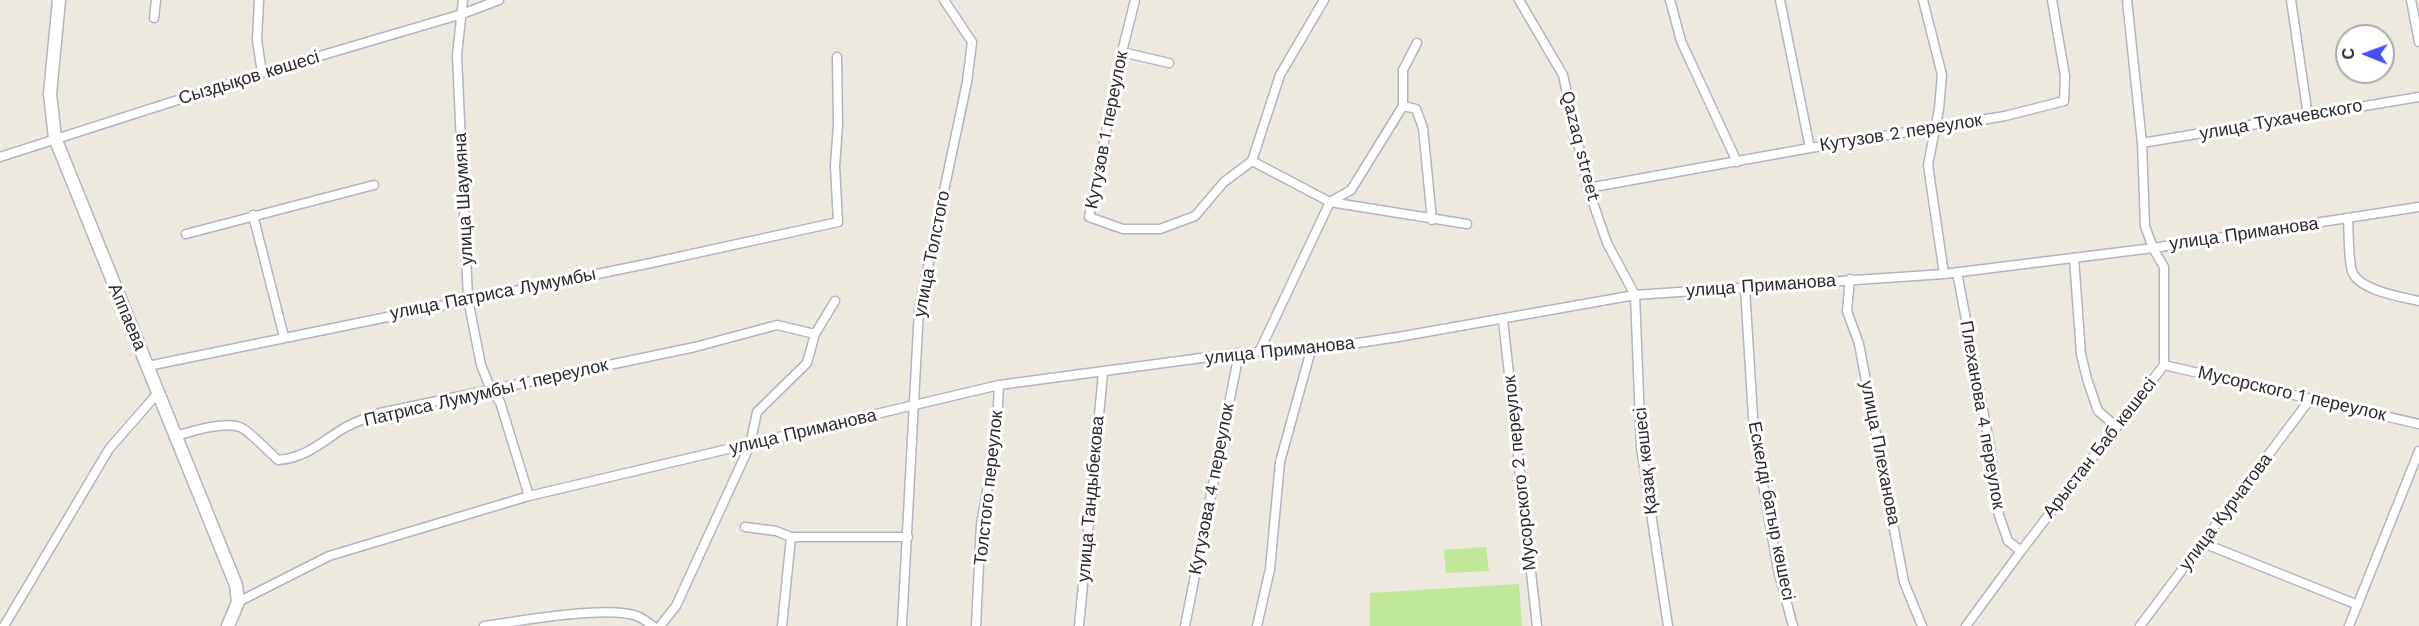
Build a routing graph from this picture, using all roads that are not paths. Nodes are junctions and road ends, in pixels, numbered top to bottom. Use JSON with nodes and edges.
{"nodes":[{"id":1,"x":59,"y":0,"type":"edge"},
{"id":2,"x":156,"y":0,"type":"edge"},
{"id":3,"x":259,"y":0,"type":"edge"},
{"id":4,"x":463,"y":0,"type":"edge"},
{"id":5,"x":499,"y":0,"type":"edge"},
{"id":6,"x":944,"y":0,"type":"edge"},
{"id":7,"x":1135,"y":0,"type":"edge"},
{"id":8,"x":1324,"y":0,"type":"edge"},
{"id":9,"x":1519,"y":0,"type":"edge"},
{"id":10,"x":1670,"y":0,"type":"edge"},
{"id":11,"x":1780,"y":0,"type":"edge"},
{"id":12,"x":1923,"y":0,"type":"edge"},
{"id":13,"x":2052,"y":0,"type":"edge"},
{"id":14,"x":2127,"y":0,"type":"edge"},
{"id":15,"x":2291,"y":0,"type":"edge"},
{"id":16,"x":2411,"y":0,"type":"edge"},
{"id":17,"x":462,"y":14,"type":"junction"},
{"id":18,"x":154,"y":18,"type":"dead end"},
{"id":19,"x":2419,"y":42,"type":"edge"},
{"id":20,"x":1417,"y":43,"type":"dead end"},
{"id":21,"x":1122,"y":52,"type":"junction"},
{"id":22,"x":837,"y":57,"type":"dead end"},
{"id":23,"x":1169,"y":63,"type":"dead end"},
{"id":24,"x":262,"y":73,"type":"junction"},
{"id":25,"x":2419,"y":97,"type":"edge"},
{"id":26,"x":1403,"y":106,"type":"junction"},
{"id":27,"x":2308,"y":116,"type":"junction"},
{"id":28,"x":1935,"y":127,"type":"junction"},
{"id":29,"x":55,"y":138,"type":"junction"},
{"id":30,"x":2142,"y":143,"type":"junction"},
{"id":31,"x":1810,"y":148,"type":"junction"},
{"id":32,"x":0,"y":157,"type":"edge"},
{"id":33,"x":1252,"y":161,"type":"junction"},
{"id":34,"x":1737,"y":162,"type":"junction"},
{"id":35,"x":374,"y":185,"type":"dead end"},
{"id":36,"x":1588,"y":188,"type":"junction"},
{"id":37,"x":1330,"y":202,"type":"junction"},
{"id":38,"x":2419,"y":207,"type":"edge"},
{"id":39,"x":253,"y":215,"type":"junction"},
{"id":40,"x":2348,"y":218,"type":"junction"},
{"id":41,"x":1432,"y":220,"type":"junction"},
{"id":42,"x":1467,"y":224,"type":"dead end"},
{"id":43,"x":186,"y":234,"type":"dead end"},
{"id":44,"x":2152,"y":248,"type":"junction"},
{"id":45,"x":2074,"y":258,"type":"junction"},
{"id":46,"x":1957,"y":272,"type":"junction"},
{"id":47,"x":1944,"y":274,"type":"junction"},
{"id":48,"x":1850,"y":279,"type":"junction"},
{"id":49,"x":1745,"y":288,"type":"junction"},
{"id":50,"x":1635,"y":295,"type":"junction"},
{"id":51,"x":468,"y":299,"type":"junction"},
{"id":52,"x":835,"y":300,"type":"dead end"},
{"id":53,"x":2419,"y":301,"type":"edge"},
{"id":54,"x":1503,"y":320,"type":"junction"},
{"id":55,"x":814,"y":334,"type":"junction"},
{"id":56,"x":284,"y":337,"type":"junction"},
{"id":57,"x":1260,"y":350,"type":"junction"},
{"id":58,"x":1311,"y":350,"type":"junction"},
{"id":59,"x":1239,"y":353,"type":"junction"},
{"id":60,"x":2164,"y":365,"type":"junction"},
{"id":61,"x":148,"y":366,"type":"junction"},
{"id":62,"x":1103,"y":373,"type":"junction"},
{"id":63,"x":999,"y":385,"type":"junction"},
{"id":64,"x":491,"y":390,"type":"junction"},
{"id":65,"x":157,"y":394,"type":"junction"},
{"id":66,"x":2311,"y":398,"type":"junction"},
{"id":67,"x":914,"y":406,"type":"junction"},
{"id":68,"x":2419,"y":424,"type":"edge"},
{"id":69,"x":2117,"y":427,"type":"junction"},
{"id":70,"x":176,"y":436,"type":"junction"},
{"id":71,"x":750,"y":445,"type":"junction"},
{"id":72,"x":2419,"y":451,"type":"edge"},
{"id":73,"x":529,"y":496,"type":"junction"},
{"id":74,"x":745,"y":527,"type":"dead end"},
{"id":75,"x":791,"y":537,"type":"junction"},
{"id":76,"x":908,"y":537,"type":"junction"},
{"id":77,"x":2203,"y":543,"type":"junction"},
{"id":78,"x":2021,"y":551,"type":"junction"},
{"id":79,"x":238,"y":602,"type":"junction"},
{"id":80,"x":2358,"y":605,"type":"junction"},
{"id":81,"x":4,"y":626,"type":"edge"},
{"id":82,"x":228,"y":626,"type":"edge"},
{"id":83,"x":484,"y":626,"type":"edge"},
{"id":84,"x":653,"y":626,"type":"edge"},
{"id":85,"x":660,"y":626,"type":"edge"},
{"id":86,"x":782,"y":626,"type":"edge"},
{"id":87,"x":902,"y":626,"type":"edge"},
{"id":88,"x":976,"y":626,"type":"edge"},
{"id":89,"x":1079,"y":626,"type":"edge"},
{"id":90,"x":1185,"y":626,"type":"edge"},
{"id":91,"x":1257,"y":626,"type":"edge"},
{"id":92,"x":1537,"y":626,"type":"edge"},
{"id":93,"x":1668,"y":626,"type":"edge"},
{"id":94,"x":1793,"y":626,"type":"edge"},
{"id":95,"x":1922,"y":626,"type":"edge"},
{"id":96,"x":1966,"y":626,"type":"edge"},
{"id":97,"x":2140,"y":626,"type":"edge"},
{"id":98,"x":2349,"y":626,"type":"edge"}],
"edges":[{"from":1,"to":29,"type":"street","name":"Аппаева"},
{"from":2,"to":18,"type":"street"},
{"from":3,"to":24,"type":"street"},
{"from":4,"to":17,"type":"street","name":"улица Шаумяна"},
{"from":5,"to":17,"type":"street","name":"Сыздықов көшесі"},
{"from":6,"to":67,"type":"street","name":"улица Толстого"},
{"from":7,"to":21,"type":"street","name":"Кутузов 1 переулок"},
{"from":8,"to":33,"type":"street"},
{"from":9,"to":36,"type":"street","name":"Qazaq street"},
{"from":10,"to":34,"type":"street"},
{"from":11,"to":31,"type":"street"},
{"from":12,"to":28,"type":"street"},
{"from":13,"to":28,"type":"street","name":"Кутузов 2 переулок"},
{"from":14,"to":30,"type":"street","name":"Арыстан Баб көшесі"},
{"from":15,"to":27,"type":"street"},
{"from":16,"to":19,"type":"street"},
{"from":17,"to":24,"type":"street","name":"Сыздықов көшесі"},
{"from":17,"to":51,"type":"street","name":"улица Шаумяна"},
{"from":20,"to":26,"type":"street"},
{"from":21,"to":23,"type":"street"},
{"from":21,"to":33,"type":"street","name":"Кутузов 1 переулок"},
{"from":22,"to":51,"type":"street","name":"улица Патриса Лумумбы"},
{"from":24,"to":29,"type":"street","name":"Сыздықов көшесі"},
{"from":25,"to":27,"type":"street","name":"улица Тухачевского"},
{"from":26,"to":37,"type":"street"},
{"from":26,"to":41,"type":"street"},
{"from":27,"to":30,"type":"street","name":"улица Тухачевского"},
{"from":28,"to":31,"type":"street","name":"Кутузов 2 переулок"},
{"from":28,"to":47,"type":"street"},
{"from":29,"to":32,"type":"street","name":"Сыздықов көшесі"},
{"from":29,"to":61,"type":"street","name":"Аппаева"},
{"from":30,"to":44,"type":"street","name":"Арыстан Баб көшесі"},
{"from":31,"to":34,"type":"street","name":"Кутузов 2 переулок"},
{"from":33,"to":37,"type":"street"},
{"from":34,"to":36,"type":"street","name":"Кутузов 2 переулок"},
{"from":35,"to":39,"type":"street"},
{"from":36,"to":50,"type":"street","name":"Qazaq street"},
{"from":37,"to":41,"type":"street"},
{"from":37,"to":57,"type":"street"},
{"from":38,"to":40,"type":"street","name":"улица Приманова"},
{"from":39,"to":43,"type":"street"},
{"from":39,"to":56,"type":"street"},
{"from":40,"to":44,"type":"street","name":"улица Приманова"},
{"from":40,"to":53,"type":"street"},
{"from":41,"to":42,"type":"street"},
{"from":44,"to":45,"type":"street","name":"улица Приманова"},
{"from":44,"to":60,"type":"street","name":"Арыстан Баб көшесі"},
{"from":45,"to":46,"type":"street","name":"улица Приманова"},
{"from":45,"to":69,"type":"street"},
{"from":46,"to":47,"type":"street","name":"улица Приманова"},
{"from":46,"to":78,"type":"street","name":"Плеханова 4 переулок"},
{"from":47,"to":48,"type":"street","name":"улица Приманова"},
{"from":48,"to":49,"type":"street","name":"улица Приманова"},
{"from":48,"to":95,"type":"street","name":"улица Плеханова"},
{"from":49,"to":50,"type":"street","name":"улица Приманова"},
{"from":49,"to":94,"type":"street","name":"Ескелді батыр көшесі"},
{"from":50,"to":54,"type":"street","name":"улица Приманова"},
{"from":50,"to":93,"type":"street","name":"Қазақ көшесі"},
{"from":51,"to":56,"type":"street","name":"улица Патриса Лумумбы"},
{"from":51,"to":64,"type":"street","name":"улица Шаумяна"},
{"from":52,"to":55,"type":"street"},
{"from":54,"to":58,"type":"street","name":"улица Приманова"},
{"from":54,"to":92,"type":"street","name":"Мусорского 2 переулок"},
{"from":55,"to":64,"type":"street","name":"Патриса Лумумбы 1 переулок"},
{"from":55,"to":71,"type":"street"},
{"from":56,"to":61,"type":"street","name":"улица Патриса Лумумбы"},
{"from":57,"to":58,"type":"street","name":"улица Приманова"},
{"from":57,"to":59,"type":"street","name":"улица Приманова"},
{"from":58,"to":91,"type":"street"},
{"from":59,"to":62,"type":"street","name":"улица Приманова"},
{"from":59,"to":90,"type":"street","name":"Кутузова 4 переулок"},
{"from":60,"to":66,"type":"street","name":"Мусорского 1 переулок"},
{"from":60,"to":69,"type":"street","name":"Арыстан Баб көшесі"},
{"from":61,"to":65,"type":"street","name":"Аппаева"},
{"from":62,"to":63,"type":"street","name":"улица Приманова"},
{"from":62,"to":89,"type":"street","name":"улица Тандыбекова"},
{"from":63,"to":67,"type":"street","name":"улица Приманова"},
{"from":63,"to":88,"type":"street","name":"Толстого переулок"},
{"from":64,"to":70,"type":"street","name":"Патриса Лумумбы 1 переулок"},
{"from":64,"to":73,"type":"street","name":"улица Шаумяна"},
{"from":65,"to":70,"type":"street","name":"Аппаева"},
{"from":65,"to":81,"type":"street"},
{"from":66,"to":68,"type":"street","name":"Мусорского 1 переулок"},
{"from":66,"to":77,"type":"street","name":"улица Курчатова"},
{"from":67,"to":71,"type":"street","name":"улица Приманова"},
{"from":67,"to":76,"type":"street","name":"улица Толстого"},
{"from":69,"to":78,"type":"street","name":"Арыстан Баб көшесі"},
{"from":70,"to":79,"type":"street","name":"Аппаева"},
{"from":71,"to":73,"type":"street","name":"улица Приманова"},
{"from":71,"to":85,"type":"street"},
{"from":72,"to":80,"type":"street"},
{"from":73,"to":79,"type":"street","name":"улица Приманова"},
{"from":74,"to":75,"type":"street"},
{"from":75,"to":76,"type":"street"},
{"from":75,"to":86,"type":"street"},
{"from":76,"to":87,"type":"street","name":"улица Толстого"},
{"from":77,"to":80,"type":"street"},
{"from":77,"to":97,"type":"street","name":"улица Курчатова"},
{"from":78,"to":96,"type":"street","name":"Арыстан Баб көшесі"},
{"from":79,"to":82,"type":"street"},
{"from":80,"to":98,"type":"street"},
{"from":83,"to":84,"type":"street"}]}
